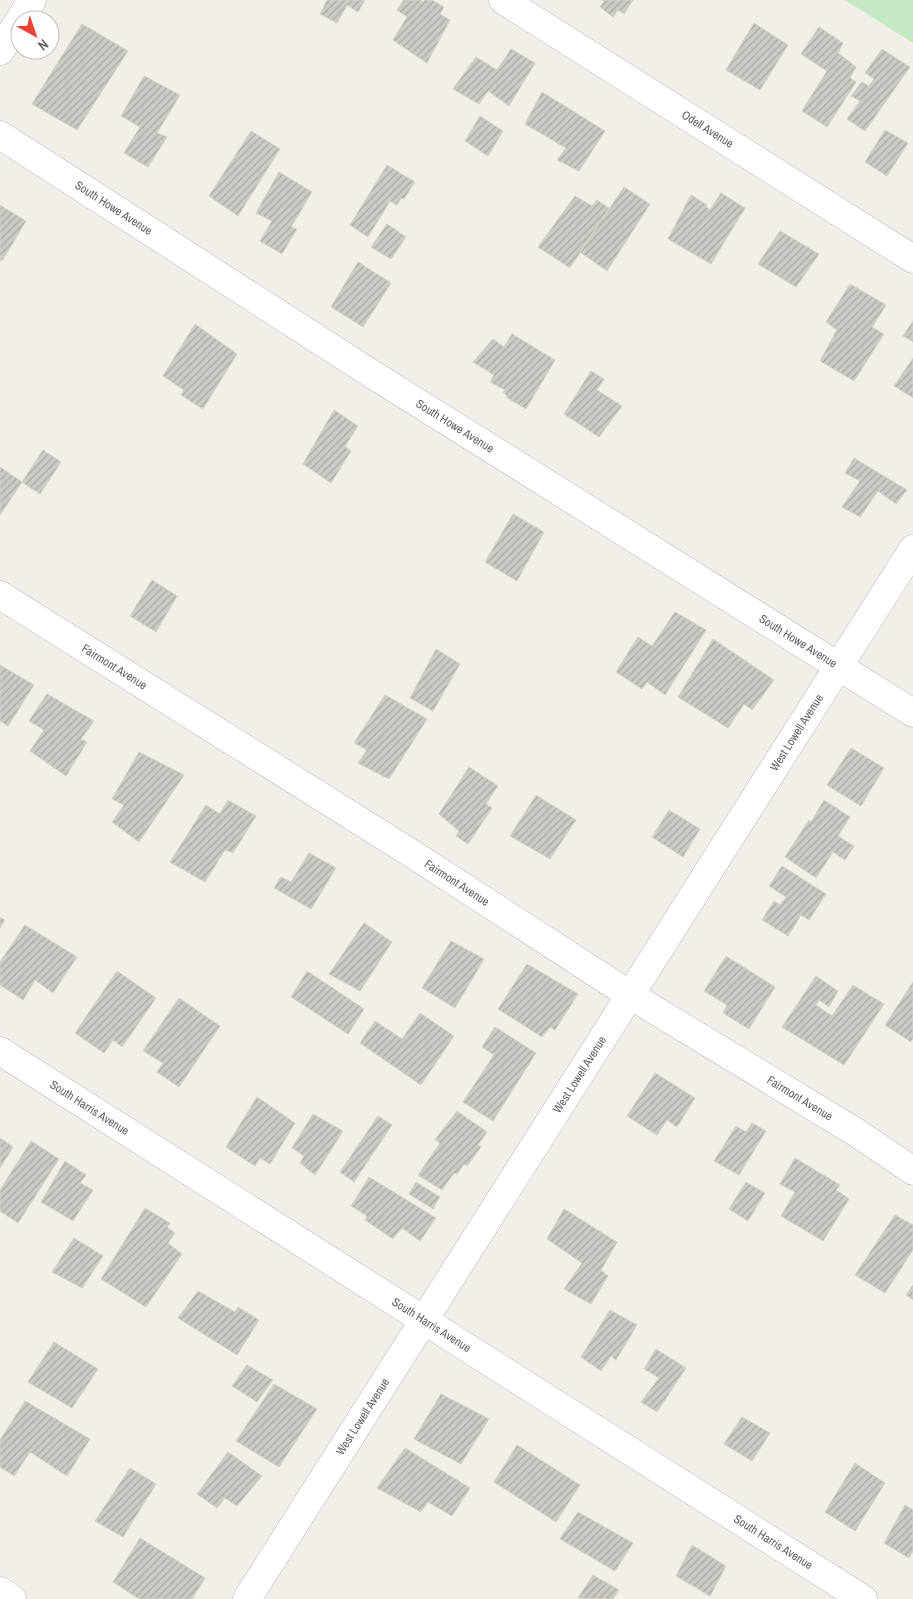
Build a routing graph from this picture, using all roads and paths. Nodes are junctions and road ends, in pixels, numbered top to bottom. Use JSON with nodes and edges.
{"nodes":[{"id":1,"x":32,"y":0,"type":"edge"},
{"id":2,"x":503,"y":0,"type":"edge"},
{"id":3,"x":0,"y":51,"type":"edge"},
{"id":4,"x":0,"y":135,"type":"edge"},
{"id":5,"x":913,"y":259,"type":"edge"},
{"id":6,"x":913,"y":549,"type":"edge"},
{"id":7,"x":0,"y":595,"type":"edge"},
{"id":8,"x":839,"y":666,"type":"junction"},
{"id":9,"x":913,"y":713,"type":"edge"},
{"id":10,"x":630,"y":995,"type":"junction"},
{"id":11,"x":0,"y":1051,"type":"edge"},
{"id":12,"x":913,"y":1171,"type":"edge"},
{"id":13,"x":424,"y":1320,"type":"junction"},
{"id":14,"x":0,"y":1591,"type":"edge"},
{"id":15,"x":12,"y":1599,"type":"edge"},
{"id":16,"x":247,"y":1599,"type":"edge"},
{"id":17,"x":863,"y":1599,"type":"edge"}],
"edges":[{"from":1,"to":3,"type":"street"},
{"from":2,"to":5,"type":"street","name":"Odell Avenue"},
{"from":4,"to":8,"type":"street","name":"South Howe Avenue"},
{"from":6,"to":8,"type":"street","name":"West Lowell Avenue"},
{"from":7,"to":10,"type":"street","name":"Fairmont Avenue"},
{"from":8,"to":9,"type":"street","name":"South Howe Avenue"},
{"from":8,"to":10,"type":"street","name":"West Lowell Avenue"},
{"from":10,"to":12,"type":"street","name":"Fairmont Avenue"},
{"from":10,"to":13,"type":"street","name":"West Lowell Avenue"},
{"from":11,"to":13,"type":"street","name":"South Harris Avenue"},
{"from":13,"to":16,"type":"street","name":"West Lowell Avenue"},
{"from":13,"to":17,"type":"street","name":"South Harris Avenue"},
{"from":14,"to":15,"type":"street"}]}
